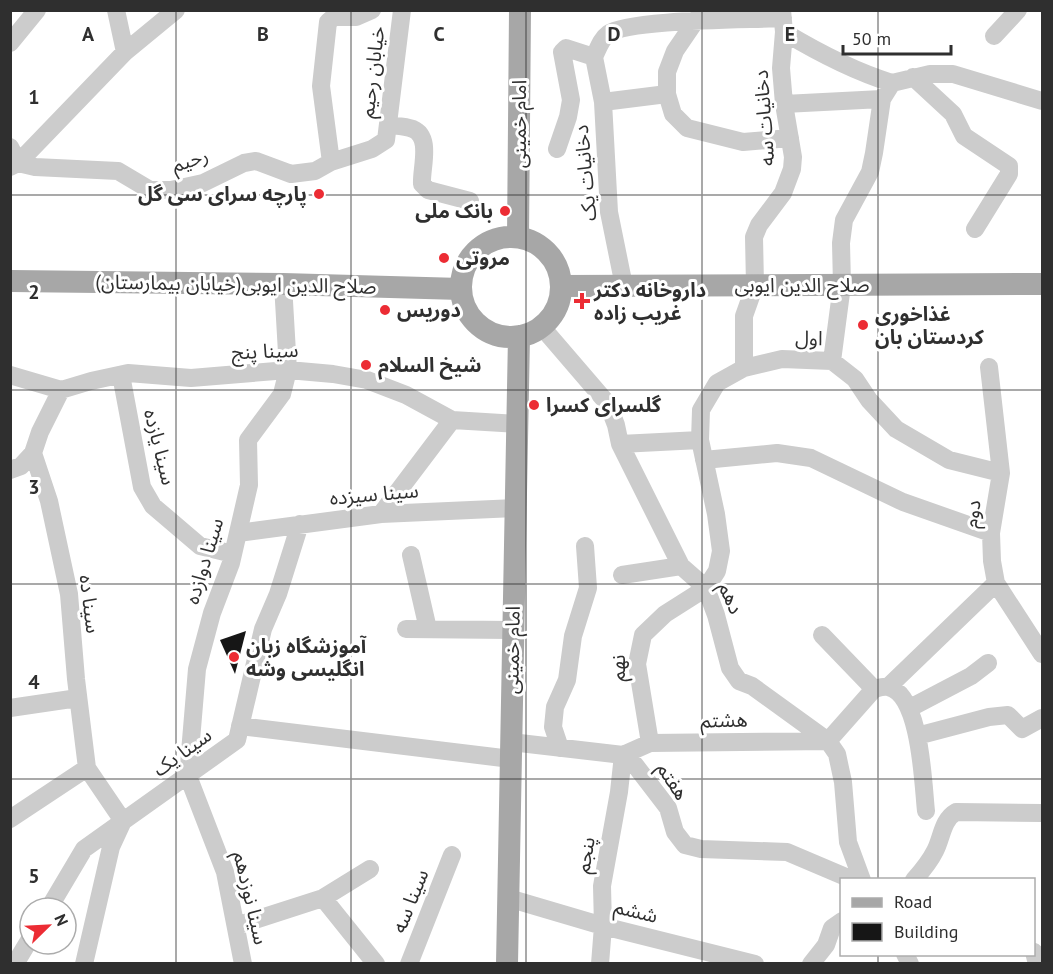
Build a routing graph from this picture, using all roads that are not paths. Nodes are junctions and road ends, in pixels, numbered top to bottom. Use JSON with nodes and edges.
{"nodes":[{"id":1,"x":37,"y":10,"type":"edge"},
{"id":2,"x":116,"y":10,"type":"edge"},
{"id":3,"x":176,"y":10,"type":"edge"},
{"id":4,"x":402,"y":10,"type":"edge"},
{"id":5,"x":519,"y":10,"type":"edge"},
{"id":6,"x":1018,"y":10,"type":"edge"},
{"id":7,"x":362,"y":13,"type":"edge"},
{"id":8,"x":700,"y":16,"type":"edge"},
{"id":9,"x":667,"y":17,"type":"edge"},
{"id":10,"x":622,"y":19,"type":"edge"},
{"id":11,"x":783,"y":20,"type":"edge"},
{"id":12,"x":994,"y":36,"type":"dead end"},
{"id":13,"x":10,"y":43,"type":"edge"},
{"id":14,"x":125,"y":52,"type":"junction"},
{"id":15,"x":594,"y":57,"type":"junction"},
{"id":16,"x":913,"y":77,"type":"junction"},
{"id":17,"x":892,"y":83,"type":"junction"},
{"id":18,"x":667,"y":94,"type":"junction"},
{"id":19,"x":882,"y":99,"type":"junction"},
{"id":20,"x":1042,"y":101,"type":"edge"},
{"id":21,"x":603,"y":102,"type":"junction"},
{"id":22,"x":784,"y":104,"type":"junction"},
{"id":23,"x":387,"y":132,"type":"junction"},
{"id":24,"x":790,"y":138,"type":"junction"},
{"id":25,"x":557,"y":149,"type":"dead end"},
{"id":26,"x":13,"y":159,"type":"edge"},
{"id":27,"x":331,"y":162,"type":"junction"},
{"id":28,"x":470,"y":201,"type":"dead end"},
{"id":29,"x":975,"y":230,"type":"dead end"},
{"id":30,"x":518,"y":237,"type":"junction"},
{"id":31,"x":10,"y":281,"type":"edge"},
{"id":32,"x":283,"y":284,"type":"junction"},
{"id":33,"x":1042,"y":284,"type":"edge"},
{"id":34,"x":755,"y":285,"type":"junction"},
{"id":35,"x":842,"y":285,"type":"junction"},
{"id":36,"x":561,"y":286,"type":"junction"},
{"id":37,"x":624,"y":286,"type":"junction"},
{"id":38,"x":461,"y":289,"type":"junction"},
{"id":39,"x":542,"y":326,"type":"junction"},
{"id":40,"x":519,"y":336,"type":"junction"},
{"id":41,"x":832,"y":361,"type":"junction"},
{"id":42,"x":989,"y":367,"type":"dead end"},
{"id":43,"x":744,"y":368,"type":"junction"},
{"id":44,"x":288,"y":370,"type":"junction"},
{"id":45,"x":10,"y":375,"type":"edge"},
{"id":46,"x":121,"y":375,"type":"junction"},
{"id":47,"x":61,"y":390,"type":"junction"},
{"id":48,"x":452,"y":420,"type":"junction"},
{"id":49,"x":517,"y":424,"type":"junction"},
{"id":50,"x":700,"y":440,"type":"junction"},
{"id":51,"x":620,"y":444,"type":"junction"},
{"id":52,"x":33,"y":453,"type":"junction"},
{"id":53,"x":704,"y":459,"type":"junction"},
{"id":54,"x":10,"y":470,"type":"edge"},
{"id":55,"x":1001,"y":473,"type":"junction"},
{"id":56,"x":515,"y":508,"type":"junction"},
{"id":57,"x":381,"y":513,"type":"junction"},
{"id":58,"x":300,"y":524,"type":"junction"},
{"id":59,"x":238,"y":532,"type":"junction"},
{"id":60,"x":991,"y":532,"type":"junction"},
{"id":61,"x":585,"y":546,"type":"dead end"},
{"id":62,"x":233,"y":554,"type":"junction"},
{"id":63,"x":411,"y":555,"type":"dead end"},
{"id":64,"x":681,"y":566,"type":"junction"},
{"id":65,"x":622,"y":575,"type":"dead end"},
{"id":66,"x":996,"y":583,"type":"junction"},
{"id":67,"x":706,"y":588,"type":"junction"},
{"id":68,"x":406,"y":629,"type":"dead end"},
{"id":69,"x":428,"y":629,"type":"junction"},
{"id":70,"x":512,"y":630,"type":"junction"},
{"id":71,"x":822,"y":635,"type":"dead end"},
{"id":72,"x":1042,"y":654,"type":"edge"},
{"id":73,"x":988,"y":663,"type":"dead end"},
{"id":74,"x":881,"y":688,"type":"junction"},
{"id":75,"x":78,"y":698,"type":"junction"},
{"id":76,"x":10,"y":708,"type":"edge"},
{"id":77,"x":909,"y":708,"type":"junction"},
{"id":78,"x":1042,"y":718,"type":"edge"},
{"id":79,"x":240,"y":726,"type":"junction"},
{"id":80,"x":917,"y":736,"type":"junction"},
{"id":81,"x":828,"y":741,"type":"junction"},
{"id":82,"x":650,"y":743,"type":"junction"},
{"id":83,"x":560,"y":747,"type":"junction"},
{"id":84,"x":511,"y":751,"type":"junction"},
{"id":85,"x":623,"y":755,"type":"junction"},
{"id":86,"x":87,"y":768,"type":"junction"},
{"id":87,"x":188,"y":776,"type":"junction"},
{"id":88,"x":926,"y":811,"type":"dead end"},
{"id":89,"x":1042,"y":813,"type":"edge"},
{"id":90,"x":10,"y":819,"type":"edge"},
{"id":91,"x":123,"y":821,"type":"junction"},
{"id":92,"x":452,"y":855,"type":"dead end"},
{"id":93,"x":370,"y":869,"type":"dead end"},
{"id":94,"x":851,"y":878,"type":"edge"},
{"id":95,"x":862,"y":878,"type":"edge"},
{"id":96,"x":916,"y":878,"type":"edge"},
{"id":97,"x":56,"y":896,"type":"edge"},
{"id":98,"x":323,"y":898,"type":"junction"},
{"id":99,"x":508,"y":898,"type":"junction"},
{"id":100,"x":840,"y":922,"type":"edge"},
{"id":101,"x":236,"y":926,"type":"junction"},
{"id":102,"x":603,"y":926,"type":"junction"},
{"id":103,"x":84,"y":963,"type":"edge"},
{"id":104,"x":243,"y":963,"type":"edge"},
{"id":105,"x":376,"y":963,"type":"edge"},
{"id":106,"x":409,"y":963,"type":"edge"},
{"id":107,"x":507,"y":963,"type":"edge"},
{"id":108,"x":600,"y":963,"type":"edge"},
{"id":109,"x":755,"y":963,"type":"edge"},
{"id":110,"x":812,"y":963,"type":"edge"}],
"edges":[{"from":1,"to":13,"type":"street"},
{"from":2,"to":14,"type":"street"},
{"from":3,"to":14,"type":"street"},
{"from":4,"to":23,"type":"street","name":"خیابان رحیم"},
{"from":5,"to":30,"type":"main road","name":"امام خمینی"},
{"from":6,"to":12,"type":"street"},
{"from":7,"to":27,"type":"street"},
{"from":8,"to":9,"type":"street"},
{"from":8,"to":11,"type":"street"},
{"from":8,"to":18,"type":"street"},
{"from":9,"to":10,"type":"street"},
{"from":10,"to":15,"type":"street"},
{"from":11,"to":17,"type":"street"},
{"from":11,"to":22,"type":"street","name":"دخانیات سه"},
{"from":14,"to":26,"type":"street"},
{"from":15,"to":21,"type":"street","name":"دخانیات یک"},
{"from":15,"to":25,"type":"street"},
{"from":16,"to":17,"type":"street"},
{"from":16,"to":20,"type":"street"},
{"from":16,"to":29,"type":"street"},
{"from":17,"to":19,"type":"street"},
{"from":18,"to":21,"type":"street"},
{"from":18,"to":24,"type":"street"},
{"from":19,"to":22,"type":"street"},
{"from":19,"to":35,"type":"street"},
{"from":21,"to":37,"type":"street","name":"دخانیات یک"},
{"from":22,"to":24,"type":"street","name":"دخانیات سه"},
{"from":23,"to":27,"type":"street","name":"رحیم"},
{"from":23,"to":28,"type":"street"},
{"from":24,"to":34,"type":"street","name":"دخانیات سه"},
{"from":26,"to":27,"type":"street","name":"رحیم"},
{"from":30,"to":36,"type":"main road"},
{"from":30,"to":38,"type":"main road"},
{"from":31,"to":32,"type":"main road","name":"صلاح الدین ایوبی(خیابان بیمارستان)"},
{"from":32,"to":38,"type":"main road","name":"صلاح الدین ایوبی(خیابان بیمارستان)"},
{"from":32,"to":44,"type":"street"},
{"from":33,"to":35,"type":"main road","name":"صلاح الدین ایوبی"},
{"from":34,"to":35,"type":"main road","name":"صلاح الدین ایوبی"},
{"from":34,"to":37,"type":"main road","name":"صلاح الدین ایوبی"},
{"from":34,"to":43,"type":"street","name":"دخانیات سه"},
{"from":35,"to":41,"type":"street"},
{"from":36,"to":37,"type":"main road","name":"صلاح الدین ایوبی"},
{"from":36,"to":39,"type":"main road"},
{"from":38,"to":40,"type":"main road"},
{"from":39,"to":40,"type":"main road"},
{"from":39,"to":51,"type":"street","name":"دهم"},
{"from":40,"to":49,"type":"main road","name":"امام خمینی"},
{"from":41,"to":43,"type":"street","name":"اول"},
{"from":41,"to":55,"type":"street","name":"اول"},
{"from":42,"to":55,"type":"street","name":"دوم"},
{"from":43,"to":50,"type":"street","name":"اول"},
{"from":44,"to":46,"type":"street","name":"سینا پنج"},
{"from":44,"to":48,"type":"street","name":"سینا پنج"},
{"from":44,"to":59,"type":"street","name":"سینا دوازده"},
{"from":45,"to":47,"type":"street"},
{"from":46,"to":47,"type":"street","name":"سینا پنج"},
{"from":46,"to":62,"type":"street","name":"سینا یازده"},
{"from":47,"to":52,"type":"street"},
{"from":48,"to":49,"type":"street","name":"سینا پنج"},
{"from":48,"to":57,"type":"street"},
{"from":49,"to":56,"type":"main road","name":"امام خمینی"},
{"from":50,"to":51,"type":"street"},
{"from":50,"to":53,"type":"street","name":"اول"},
{"from":51,"to":64,"type":"street","name":"دهم"},
{"from":52,"to":54,"type":"street"},
{"from":52,"to":75,"type":"street","name":"سینا ده"},
{"from":53,"to":60,"type":"street"},
{"from":53,"to":67,"type":"street","name":"اول"},
{"from":55,"to":60,"type":"street","name":"دوم"},
{"from":56,"to":57,"type":"street","name":"سینا سیزده"},
{"from":56,"to":70,"type":"main road","name":"امام خمینی"},
{"from":57,"to":58,"type":"street","name":"سینا سیزده"},
{"from":58,"to":59,"type":"street","name":"سینا سیزده"},
{"from":58,"to":79,"type":"street","name":"سینا یک"},
{"from":59,"to":62,"type":"street","name":"سینا دوازده"},
{"from":60,"to":66,"type":"street","name":"دوم"},
{"from":61,"to":83,"type":"street"},
{"from":62,"to":87,"type":"street","name":"سینا دوازده"},
{"from":63,"to":69,"type":"street"},
{"from":64,"to":65,"type":"street"},
{"from":64,"to":67,"type":"street","name":"دهم"},
{"from":66,"to":72,"type":"street","name":"دوم"},
{"from":66,"to":74,"type":"street"},
{"from":67,"to":81,"type":"street","name":"دهم"},
{"from":67,"to":82,"type":"street","name":"نهم"},
{"from":68,"to":69,"type":"street"},
{"from":69,"to":70,"type":"street"},
{"from":70,"to":84,"type":"main road","name":"امام خمینی"},
{"from":71,"to":74,"type":"street"},
{"from":73,"to":77,"type":"street"},
{"from":74,"to":77,"type":"street"},
{"from":74,"to":81,"type":"street"},
{"from":75,"to":76,"type":"street"},
{"from":75,"to":86,"type":"street","name":"سینا ده"},
{"from":77,"to":80,"type":"street"},
{"from":78,"to":80,"type":"street"},
{"from":79,"to":84,"type":"street"},
{"from":79,"to":87,"type":"street","name":"سینا یک"},
{"from":80,"to":88,"type":"street"},
{"from":81,"to":82,"type":"street","name":"هشتم"},
{"from":81,"to":95,"type":"street"},
{"from":82,"to":85,"type":"street","name":"هشتم"},
{"from":83,"to":84,"type":"street"},
{"from":83,"to":85,"type":"street"},
{"from":84,"to":99,"type":"main road","name":"امام خمینی"},
{"from":85,"to":94,"type":"street","name":"هفتم"},
{"from":85,"to":102,"type":"street","name":"پنجم"},
{"from":86,"to":90,"type":"street"},
{"from":86,"to":91,"type":"street","name":"سینا ده"},
{"from":87,"to":91,"type":"street","name":"سینا یک"},
{"from":87,"to":101,"type":"street","name":"سینا نوزدهم"},
{"from":89,"to":96,"type":"street"},
{"from":91,"to":97,"type":"street","name":"سینا یک"},
{"from":91,"to":103,"type":"street"},
{"from":92,"to":106,"type":"street","name":"سینا سه"},
{"from":93,"to":98,"type":"street"},
{"from":98,"to":101,"type":"street"},
{"from":98,"to":105,"type":"street"},
{"from":99,"to":102,"type":"street","name":"ششم"},
{"from":99,"to":107,"type":"main road","name":"امام خمینی"},
{"from":100,"to":110,"type":"street"},
{"from":101,"to":104,"type":"street","name":"سینا نوزدهم"},
{"from":102,"to":108,"type":"street","name":"پنجم"},
{"from":102,"to":109,"type":"street","name":"ششم"}]}
